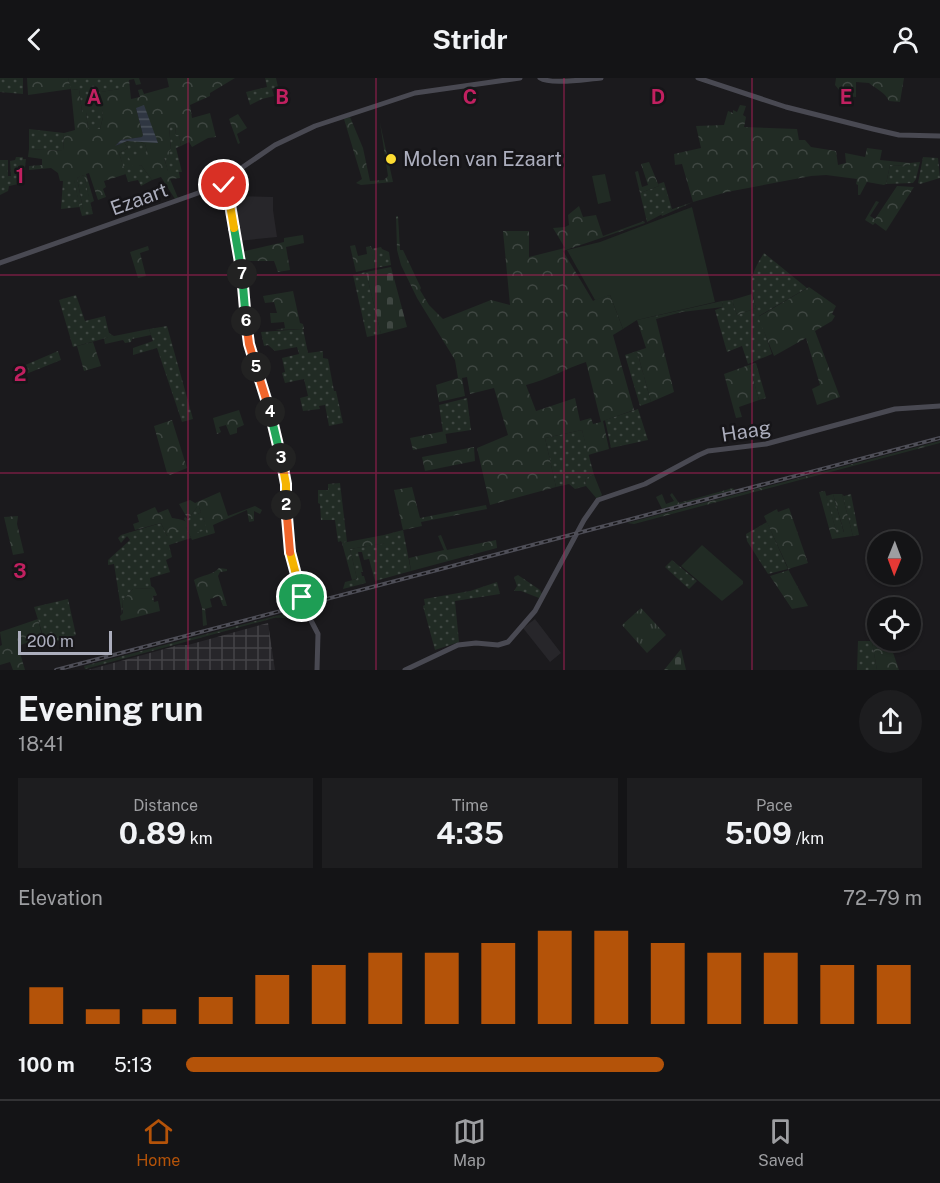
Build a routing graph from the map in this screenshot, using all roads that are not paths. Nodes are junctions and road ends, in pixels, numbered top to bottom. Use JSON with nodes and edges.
{"nodes":[{"id":1,"x":520,"y":78,"type":"edge"},
{"id":2,"x":540,"y":78,"type":"edge"},
{"id":3,"x":601,"y":78,"type":"edge"},
{"id":4,"x":698,"y":78,"type":"edge"},
{"id":5,"x":940,"y":136,"type":"edge"},
{"id":6,"x":221,"y":182,"type":"junction"},
{"id":7,"x":0,"y":262,"type":"edge"},
{"id":8,"x":940,"y":406,"type":"edge"},
{"id":9,"x":317,"y":670,"type":"edge"},
{"id":10,"x":405,"y":670,"type":"edge"}],
"edges":[{"from":1,"to":6,"type":"street","name":"Ezaart"},
{"from":2,"to":3,"type":"street"},
{"from":4,"to":5,"type":"street"},
{"from":6,"to":7,"type":"street","name":"Ezaart"},
{"from":6,"to":9,"type":"street"},
{"from":8,"to":10,"type":"street","name":"Haag"}]}
